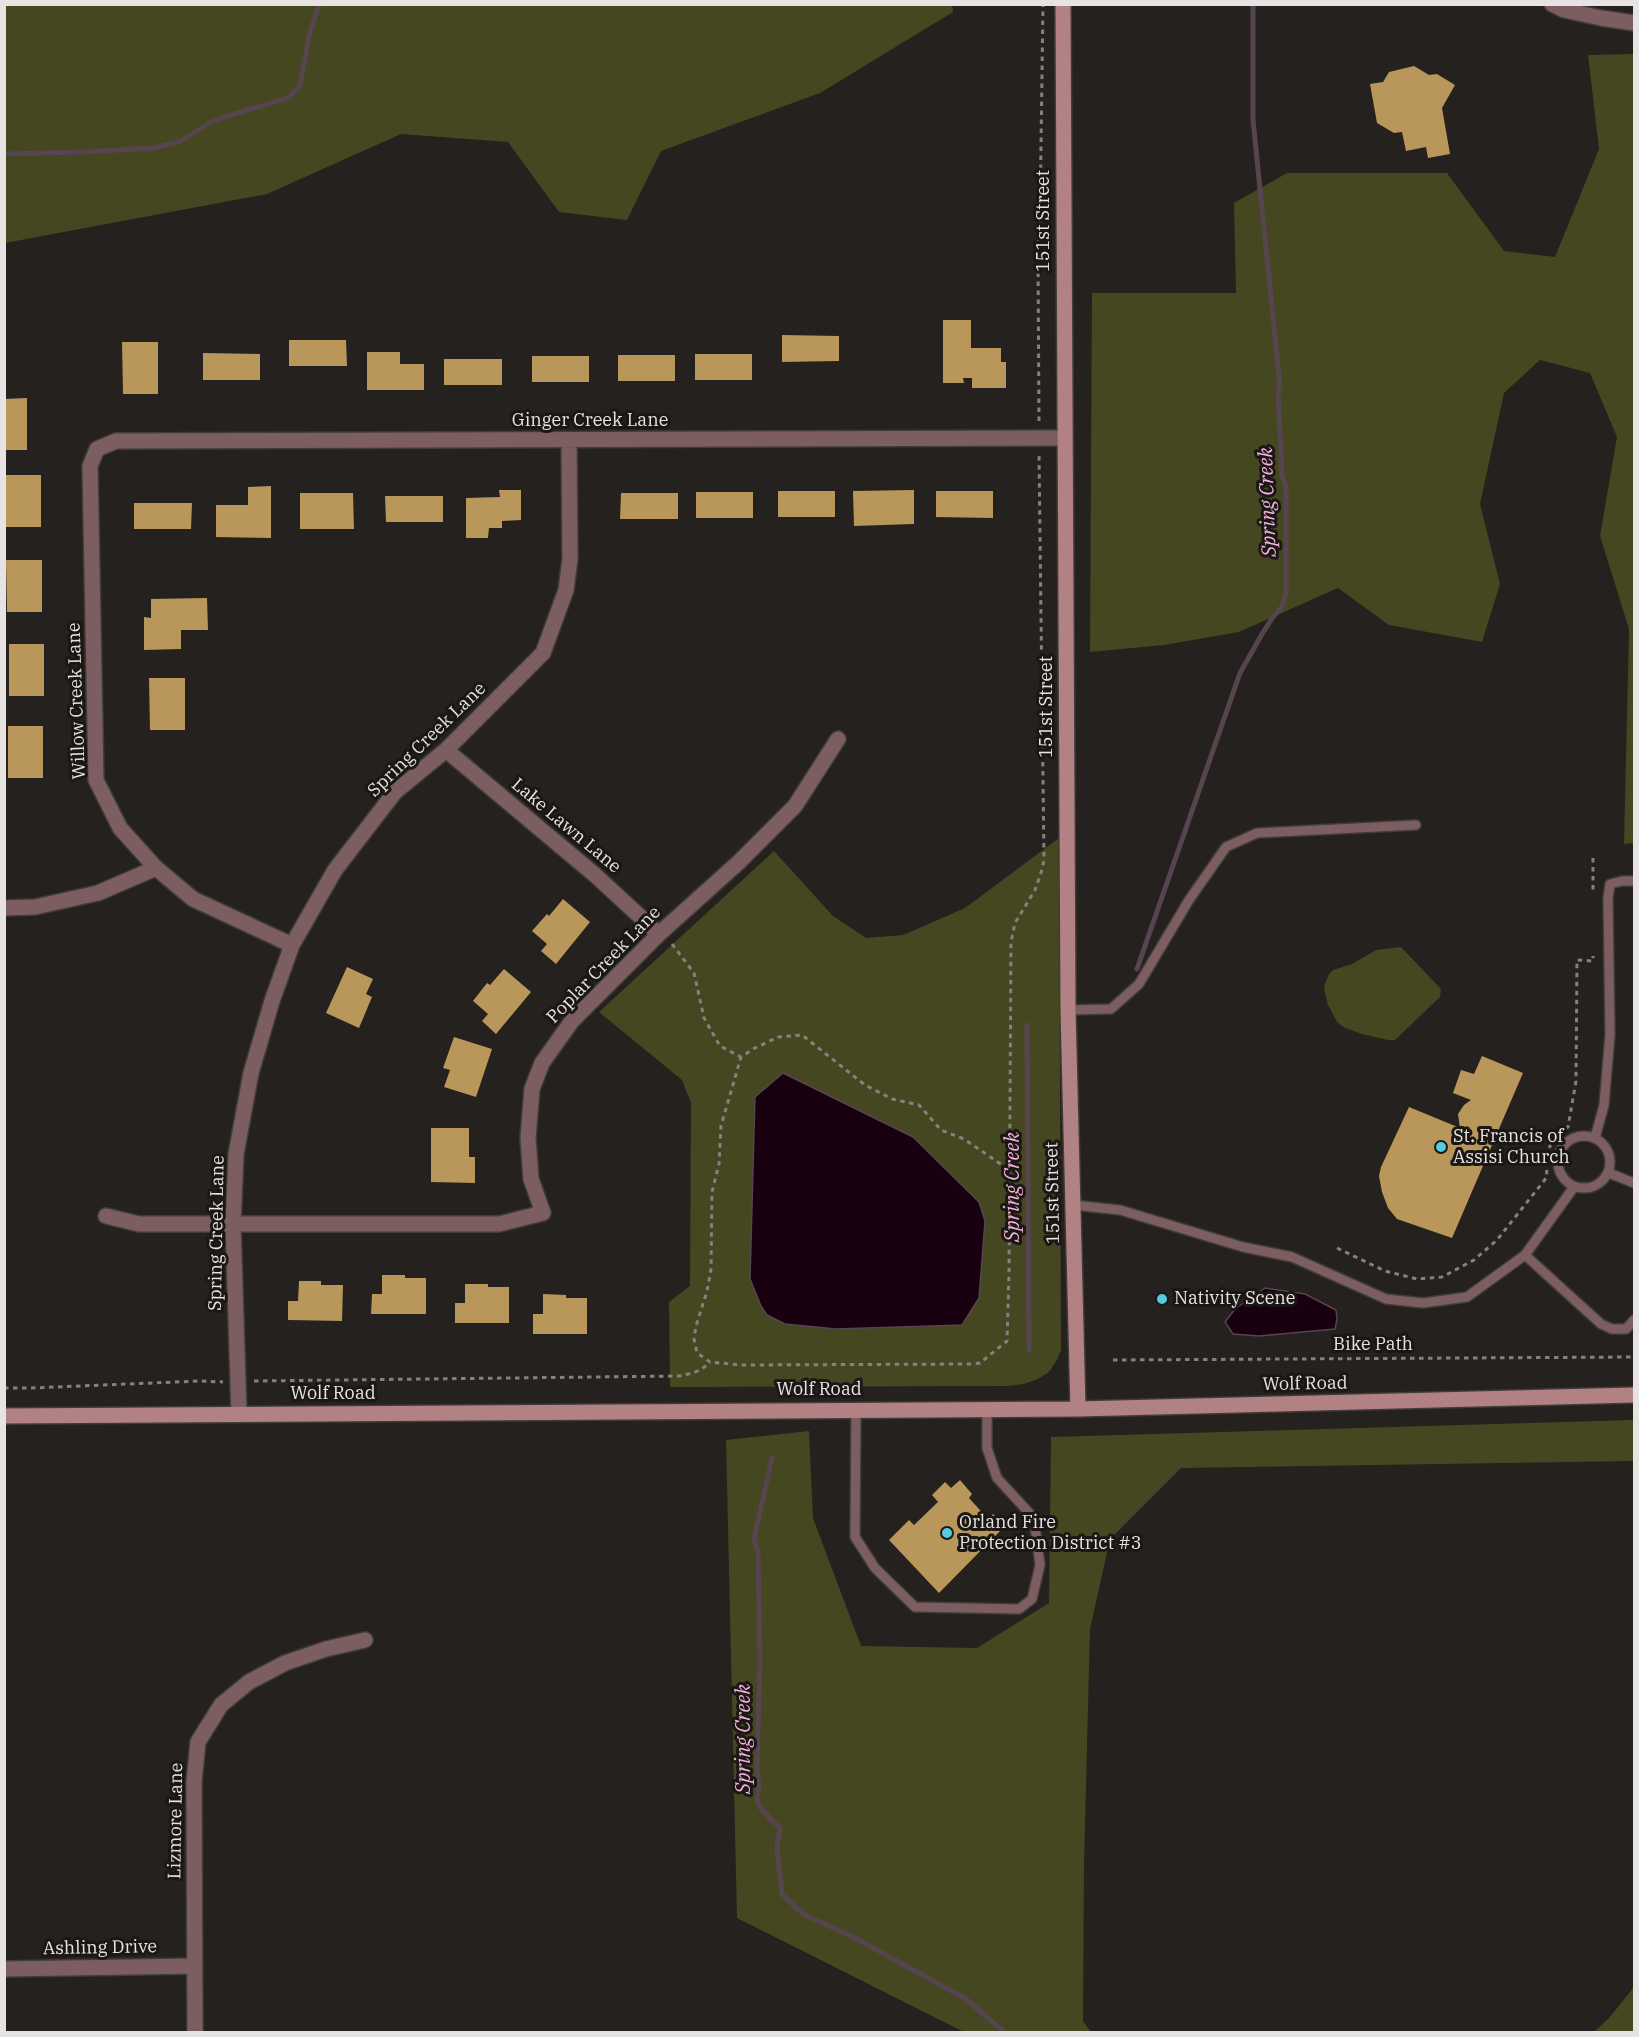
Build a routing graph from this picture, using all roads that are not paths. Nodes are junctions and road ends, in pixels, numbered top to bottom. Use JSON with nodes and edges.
{"nodes":[{"id":1,"x":1063,"y":4,"type":"edge"},
{"id":2,"x":1552,"y":4,"type":"edge"},
{"id":3,"x":1635,"y":23,"type":"edge"},
{"id":4,"x":1065,"y":438,"type":"junction"},
{"id":5,"x":568,"y":440,"type":"junction"},
{"id":6,"x":116,"y":441,"type":"joint"},
{"id":7,"x":838,"y":739,"type":"dead end"},
{"id":8,"x":446,"y":750,"type":"junction"},
{"id":9,"x":1416,"y":825,"type":"dead end"},
{"id":10,"x":156,"y":868,"type":"junction"},
{"id":11,"x":1635,"y":880,"type":"edge"},
{"id":12,"x":4,"y":908,"type":"edge"},
{"id":13,"x":661,"y":932,"type":"junction"},
{"id":14,"x":292,"y":945,"type":"junction"},
{"id":15,"x":1068,"y":1010,"type":"junction"},
{"id":16,"x":1595,"y":1138,"type":"junction"},
{"id":17,"x":1609,"y":1173,"type":"junction"},
{"id":18,"x":1635,"y":1183,"type":"edge"},
{"id":19,"x":1574,"y":1187,"type":"junction"},
{"id":20,"x":1073,"y":1205,"type":"junction"},
{"id":21,"x":106,"y":1216,"type":"dead end"},
{"id":22,"x":233,"y":1226,"type":"junction"},
{"id":23,"x":1524,"y":1255,"type":"junction"},
{"id":24,"x":1635,"y":1320,"type":"edge"},
{"id":25,"x":1635,"y":1395,"type":"edge"},
{"id":26,"x":987,"y":1409,"type":"junction"},
{"id":27,"x":1078,"y":1409,"type":"junction"},
{"id":28,"x":856,"y":1410,"type":"junction"},
{"id":29,"x":239,"y":1414,"type":"junction"},
{"id":30,"x":4,"y":1416,"type":"edge"},
{"id":31,"x":364,"y":1641,"type":"dead end"},
{"id":32,"x":195,"y":1966,"type":"junction"},
{"id":33,"x":4,"y":1969,"type":"edge"},
{"id":34,"x":195,"y":2032,"type":"edge"}],
"edges":[{"from":1,"to":4,"type":"main road","name":"151st Street"},
{"from":2,"to":3,"type":"street"},
{"from":4,"to":5,"type":"street","name":"Ginger Creek Lane"},
{"from":4,"to":15,"type":"main road","name":"151st Street"},
{"from":5,"to":6,"type":"street","name":"Ginger Creek Lane"},
{"from":5,"to":8,"type":"street","name":"Spring Creek Lane"},
{"from":6,"to":10,"type":"street","name":"Willow Creek Lane"},
{"from":7,"to":13,"type":"street","name":"Poplar Creek Lane"},
{"from":8,"to":13,"type":"street","name":"Lake Lawn Lane"},
{"from":8,"to":14,"type":"street","name":"Spring Creek Lane"},
{"from":9,"to":15,"type":"lane"},
{"from":10,"to":12,"type":"street"},
{"from":10,"to":14,"type":"street","name":"Willow Creek Lane"},
{"from":11,"to":16,"type":"lane"},
{"from":13,"to":22,"type":"street","name":"Poplar Creek Lane"},
{"from":14,"to":22,"type":"street","name":"Spring Creek Lane"},
{"from":15,"to":20,"type":"main road","name":"151st Street"},
{"from":16,"to":17,"type":"lane"},
{"from":16,"to":19,"type":"lane"},
{"from":17,"to":18,"type":"lane"},
{"from":17,"to":19,"type":"lane"},
{"from":19,"to":23,"type":"lane"},
{"from":20,"to":23,"type":"lane"},
{"from":20,"to":27,"type":"main road","name":"151st Street"},
{"from":21,"to":22,"type":"street"},
{"from":22,"to":29,"type":"street","name":"Spring Creek Lane"},
{"from":23,"to":24,"type":"lane"},
{"from":25,"to":27,"type":"main road","name":"Wolf Road"},
{"from":26,"to":27,"type":"main road","name":"Wolf Road"},
{"from":26,"to":28,"type":"main road","name":"Wolf Road"},
{"from":26,"to":28,"type":"lane"},
{"from":28,"to":29,"type":"main road","name":"Wolf Road"},
{"from":29,"to":30,"type":"main road","name":"Wolf Road"},
{"from":31,"to":32,"type":"street","name":"Lizmore Lane"},
{"from":32,"to":33,"type":"street","name":"Ashling Drive"},
{"from":32,"to":34,"type":"street","name":"Lizmore Lane"}]}
